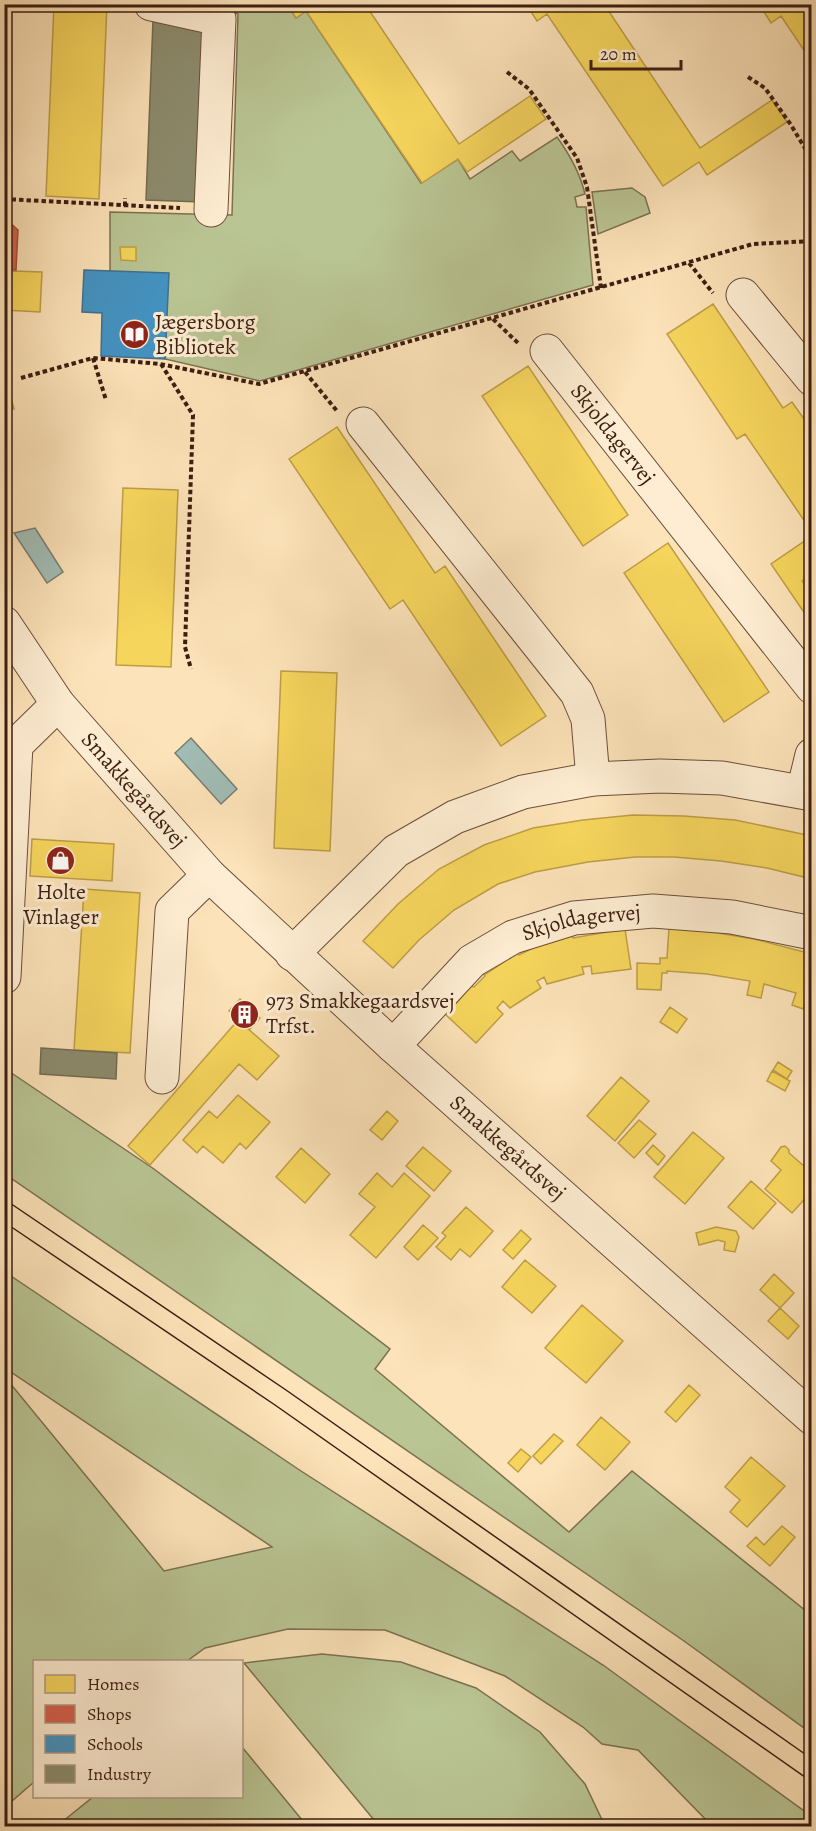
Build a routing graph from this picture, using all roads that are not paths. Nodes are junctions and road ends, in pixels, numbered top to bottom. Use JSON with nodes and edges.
{"nodes":[{"id":1,"x":151,"y":4,"type":"edge"},
{"id":2,"x":212,"y":210,"type":"road end"},
{"id":3,"x":743,"y":295,"type":"dead end"},
{"id":4,"x":547,"y":351,"type":"dead end"},
{"id":5,"x":812,"y":379,"type":"edge"},
{"id":6,"x":363,"y":424,"type":"road end"},
{"id":7,"x":7,"y":630,"type":"edge"},
{"id":8,"x":812,"y":687,"type":"edge"},
{"id":9,"x":58,"y":704,"type":"junction"},
{"id":10,"x":812,"y":755,"type":"edge"},
{"id":11,"x":593,"y":779,"type":"junction"},
{"id":12,"x":807,"y":793,"type":"edge"},
{"id":13,"x":209,"y":875,"type":"junction"},
{"id":14,"x":812,"y":933,"type":"edge"},
{"id":15,"x":292,"y":954,"type":"junction"},
{"id":16,"x":4,"y":977,"type":"edge"},
{"id":17,"x":393,"y":1046,"type":"junction"},
{"id":18,"x":162,"y":1077,"type":"dead end"},
{"id":19,"x":812,"y":1418,"type":"edge"}],
"edges":[{"from":1,"to":2,"type":"street"},
{"from":3,"to":5,"type":"street"},
{"from":4,"to":8,"type":"street","name":"Skjoldagervej"},
{"from":6,"to":11,"type":"street"},
{"from":7,"to":9,"type":"street","name":"Smakkegårdsvej"},
{"from":9,"to":13,"type":"street","name":"Smakkegårdsvej"},
{"from":9,"to":16,"type":"street"},
{"from":10,"to":12,"type":"street"},
{"from":11,"to":12,"type":"street"},
{"from":11,"to":15,"type":"street"},
{"from":13,"to":15,"type":"street","name":"Smakkegårdsvej"},
{"from":13,"to":18,"type":"street"},
{"from":14,"to":17,"type":"street","name":"Skjoldagervej"},
{"from":15,"to":17,"type":"street","name":"Smakkegårdsvej"},
{"from":17,"to":19,"type":"street","name":"Smakkegårdsvej"}]}
